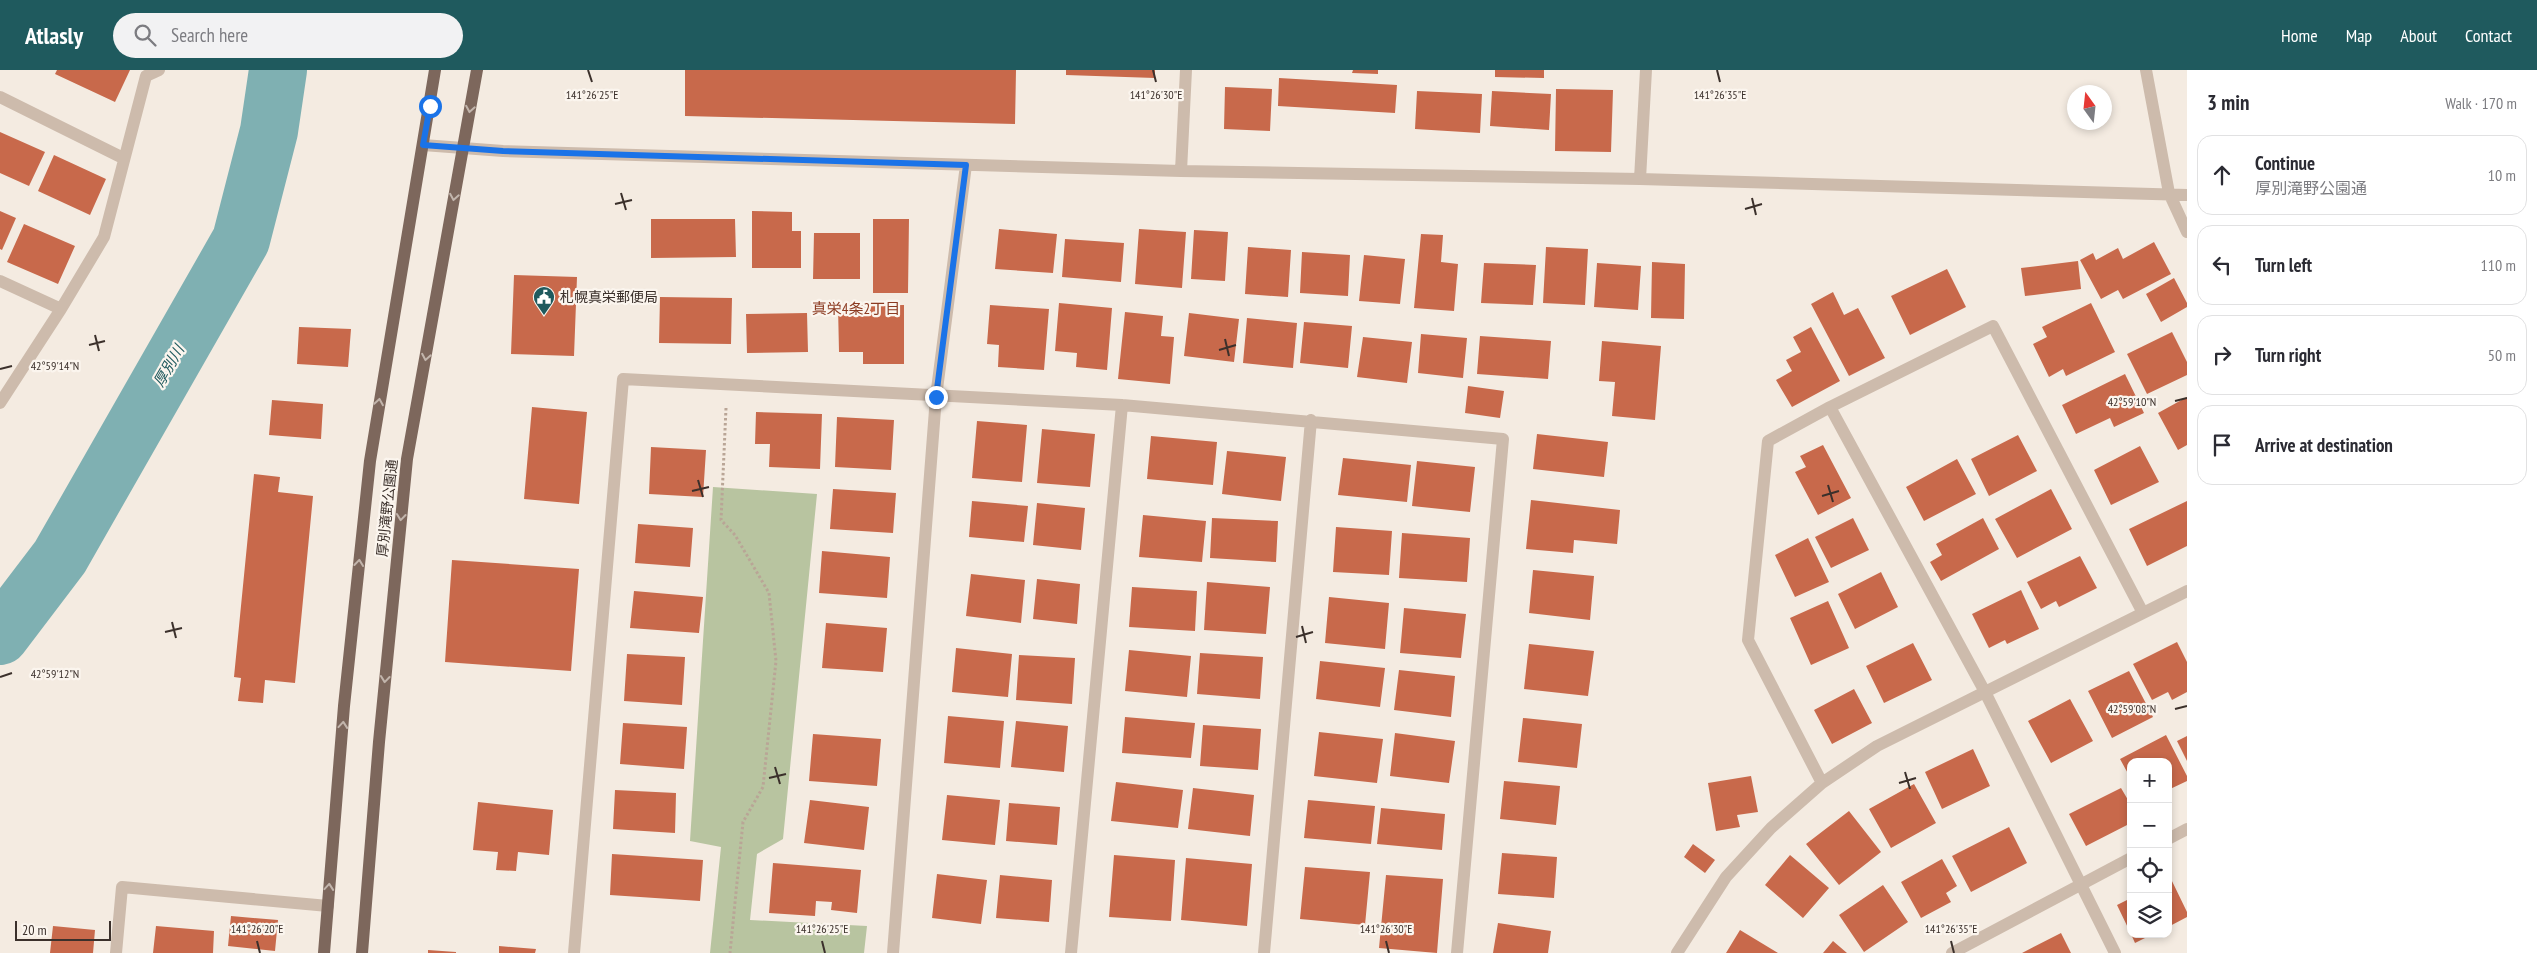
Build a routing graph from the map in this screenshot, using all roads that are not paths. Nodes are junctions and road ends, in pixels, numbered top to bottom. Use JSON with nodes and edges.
{"nodes":[{"id":1,"x":159,"y":70,"type":"edge"},
{"id":2,"x":435,"y":70,"type":"edge"},
{"id":3,"x":477,"y":70,"type":"edge"},
{"id":4,"x":1186,"y":70,"type":"edge"},
{"id":5,"x":1646,"y":70,"type":"edge"},
{"id":6,"x":2146,"y":70,"type":"edge"},
{"id":7,"x":0,"y":97,"type":"edge"},
{"id":8,"x":423,"y":145,"type":"junction"},
{"id":9,"x":463,"y":149,"type":"junction"},
{"id":10,"x":123,"y":158,"type":"junction"},
{"id":11,"x":966,"y":165,"type":"junction"},
{"id":12,"x":1181,"y":171,"type":"junction"},
{"id":13,"x":1640,"y":179,"type":"junction"},
{"id":14,"x":2169,"y":193,"type":"junction"},
{"id":15,"x":2187,"y":195,"type":"edge"},
{"id":16,"x":2187,"y":232,"type":"edge"},
{"id":17,"x":0,"y":281,"type":"edge"},
{"id":18,"x":62,"y":309,"type":"junction"},
{"id":19,"x":936,"y":397,"type":"junction"},
{"id":20,"x":0,"y":403,"type":"edge"},
{"id":21,"x":1122,"y":404,"type":"junction"},
{"id":22,"x":1830,"y":407,"type":"junction"},
{"id":23,"x":1311,"y":420,"type":"junction"},
{"id":24,"x":2187,"y":591,"type":"edge"},
{"id":25,"x":2143,"y":613,"type":"junction"},
{"id":26,"x":1984,"y":692,"type":"junction"},
{"id":27,"x":1822,"y":783,"type":"junction"},
{"id":28,"x":2187,"y":830,"type":"edge"},
{"id":29,"x":2172,"y":837,"type":"edge"},
{"id":30,"x":2127,"y":860,"type":"edge"},
{"id":31,"x":2080,"y":884,"type":"junction"},
{"id":32,"x":328,"y":906,"type":"junction"},
{"id":33,"x":116,"y":953,"type":"edge"},
{"id":34,"x":324,"y":953,"type":"edge"},
{"id":35,"x":362,"y":953,"type":"edge"},
{"id":36,"x":574,"y":953,"type":"edge"},
{"id":37,"x":893,"y":953,"type":"edge"},
{"id":38,"x":1072,"y":953,"type":"edge"},
{"id":39,"x":1264,"y":953,"type":"edge"},
{"id":40,"x":1457,"y":953,"type":"edge"},
{"id":41,"x":1677,"y":953,"type":"edge"},
{"id":42,"x":1952,"y":953,"type":"edge"},
{"id":43,"x":2115,"y":953,"type":"edge"}],
"edges":[{"from":1,"to":10,"type":"street"},
{"from":2,"to":8,"type":"main road","name":"厚別滝野公園通"},
{"from":3,"to":9,"type":"main road","name":"厚別滝野公園通","one_way":true},
{"from":4,"to":12,"type":"street"},
{"from":5,"to":13,"type":"street"},
{"from":6,"to":14,"type":"street"},
{"from":7,"to":10,"type":"street"},
{"from":8,"to":9,"type":"street"},
{"from":32,"to":8,"type":"main road","name":"厚別滝野公園通","one_way":true},
{"from":9,"to":11,"type":"street"},
{"from":9,"to":35,"type":"main road","name":"厚別滝野公園通","one_way":true},
{"from":10,"to":18,"type":"street"},
{"from":11,"to":12,"type":"street"},
{"from":11,"to":19,"type":"street"},
{"from":12,"to":13,"type":"street"},
{"from":13,"to":14,"type":"street"},
{"from":14,"to":15,"type":"street"},
{"from":14,"to":16,"type":"street"},
{"from":17,"to":18,"type":"street"},
{"from":18,"to":20,"type":"street"},
{"from":19,"to":21,"type":"street"},
{"from":19,"to":36,"type":"street"},
{"from":19,"to":37,"type":"street"},
{"from":21,"to":23,"type":"street"},
{"from":21,"to":38,"type":"street"},
{"from":22,"to":25,"type":"street"},
{"from":22,"to":26,"type":"street"},
{"from":22,"to":27,"type":"street"},
{"from":23,"to":39,"type":"street"},
{"from":23,"to":40,"type":"street"},
{"from":24,"to":25,"type":"street"},
{"from":25,"to":26,"type":"street"},
{"from":26,"to":27,"type":"street"},
{"from":26,"to":31,"type":"street"},
{"from":27,"to":41,"type":"street"},
{"from":28,"to":29,"type":"street"},
{"from":30,"to":31,"type":"street"},
{"from":31,"to":42,"type":"street"},
{"from":31,"to":43,"type":"street"},
{"from":32,"to":33,"type":"street"},
{"from":32,"to":34,"type":"main road","name":"厚別滝野公園通"}]}
